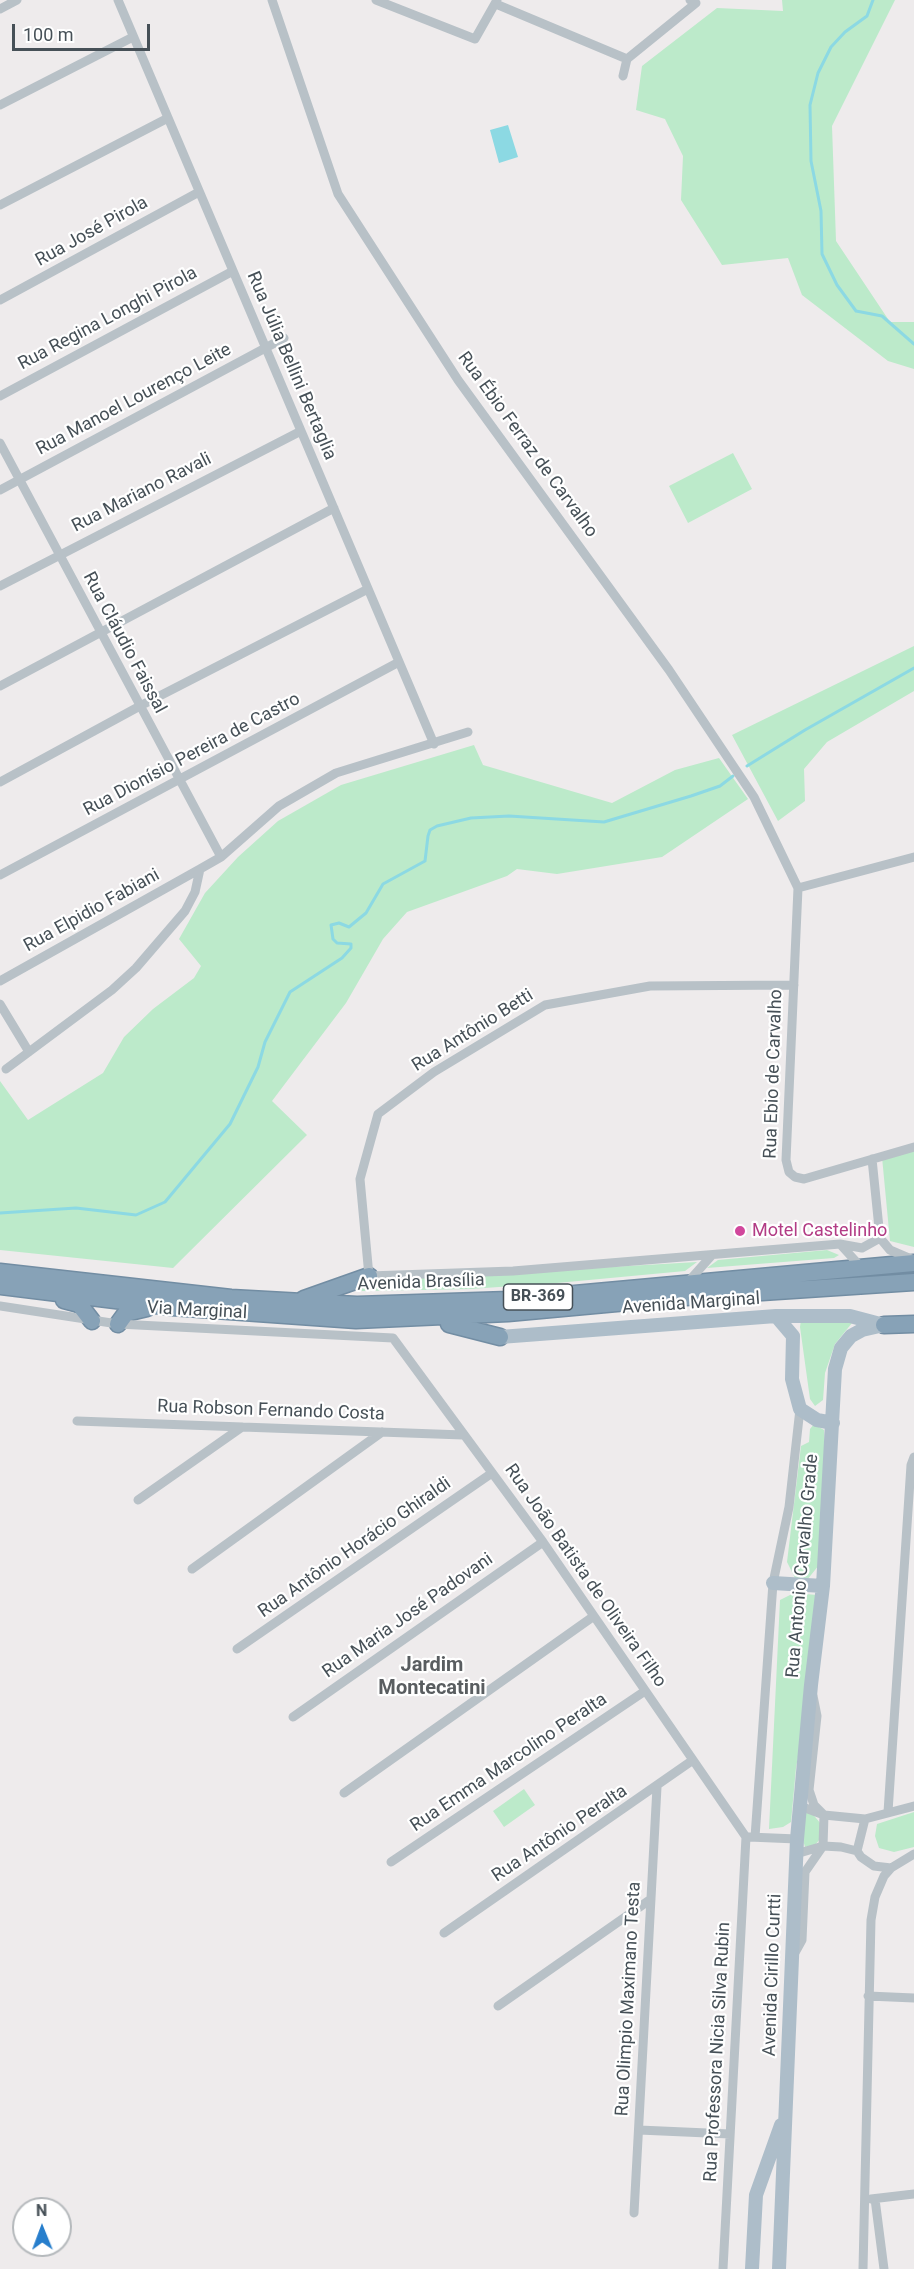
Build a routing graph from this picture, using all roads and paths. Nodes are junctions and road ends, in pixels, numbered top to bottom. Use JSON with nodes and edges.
{"nodes":[{"id":1,"x":17,"y":0,"type":"edge"},
{"id":2,"x":118,"y":0,"type":"edge"},
{"id":3,"x":272,"y":0,"type":"edge"},
{"id":4,"x":376,"y":0,"type":"edge"},
{"id":5,"x":693,"y":1,"type":"edge"},
{"id":6,"x":496,"y":2,"type":"edge"},
{"id":7,"x":0,"y":9,"type":"edge"},
{"id":8,"x":134,"y":37,"type":"junction"},
{"id":9,"x":627,"y":59,"type":"junction"},
{"id":10,"x":623,"y":76,"type":"dead end"},
{"id":11,"x":0,"y":105,"type":"edge"},
{"id":12,"x":168,"y":118,"type":"junction"},
{"id":13,"x":199,"y":192,"type":"junction"},
{"id":14,"x":0,"y":205,"type":"edge"},
{"id":15,"x":233,"y":271,"type":"junction"},
{"id":16,"x":0,"y":300,"type":"edge"},
{"id":17,"x":284,"y":338,"type":"dead end"},
{"id":18,"x":265,"y":348,"type":"junction"},
{"id":19,"x":0,"y":396,"type":"edge"},
{"id":20,"x":301,"y":431,"type":"junction"},
{"id":21,"x":0,"y":443,"type":"edge"},
{"id":22,"x":20,"y":480,"type":"junction"},
{"id":23,"x":0,"y":490,"type":"edge"},
{"id":24,"x":333,"y":508,"type":"junction"},
{"id":25,"x":59,"y":554,"type":"junction"},
{"id":26,"x":0,"y":586,"type":"edge"},
{"id":27,"x":366,"y":590,"type":"junction"},
{"id":28,"x":100,"y":632,"type":"junction"},
{"id":29,"x":399,"y":662,"type":"junction"},
{"id":30,"x":0,"y":686,"type":"edge"},
{"id":31,"x":140,"y":706,"type":"junction"},
{"id":32,"x":468,"y":732,"type":"dead end"},
{"id":33,"x":434,"y":744,"type":"junction"},
{"id":34,"x":179,"y":781,"type":"junction"},
{"id":35,"x":0,"y":782,"type":"edge"},
{"id":36,"x":914,"y":856,"type":"edge"},
{"id":37,"x":221,"y":857,"type":"junction"},
{"id":38,"x":200,"y":869,"type":"junction"},
{"id":39,"x":0,"y":875,"type":"edge"},
{"id":40,"x":798,"y":888,"type":"junction"},
{"id":41,"x":0,"y":981,"type":"edge"},
{"id":42,"x":794,"y":984,"type":"junction"},
{"id":43,"x":0,"y":1004,"type":"edge"},
{"id":44,"x":29,"y":1052,"type":"junction"},
{"id":45,"x":6,"y":1069,"type":"dead end"},
{"id":46,"x":914,"y":1147,"type":"edge"},
{"id":47,"x":872,"y":1159,"type":"junction"},
{"id":48,"x":880,"y":1238,"type":"junction"},
{"id":49,"x":840,"y":1244,"type":"junction"},
{"id":50,"x":712,"y":1255,"type":"junction"},
{"id":51,"x":914,"y":1261,"type":"edge"},
{"id":52,"x":860,"y":1266,"type":"junction"},
{"id":53,"x":0,"y":1272,"type":"edge"},
{"id":54,"x":369,"y":1276,"type":"junction"},
{"id":55,"x":914,"y":1282,"type":"edge"},
{"id":56,"x":686,"y":1284,"type":"junction"},
{"id":57,"x":0,"y":1286,"type":"edge"},
{"id":58,"x":25,"y":1289,"type":"junction"},
{"id":59,"x":296,"y":1302,"type":"junction"},
{"id":60,"x":0,"y":1306,"type":"edge"},
{"id":61,"x":172,"y":1307,"type":"junction"},
{"id":62,"x":776,"y":1316,"type":"junction"},
{"id":63,"x":416,"y":1318,"type":"junction"},
{"id":64,"x":92,"y":1321,"type":"junction"},
{"id":65,"x":118,"y":1324,"type":"junction"},
{"id":66,"x":914,"y":1324,"type":"edge"},
{"id":67,"x":884,"y":1325,"type":"junction"},
{"id":68,"x":500,"y":1337,"type":"joint"},
{"id":69,"x":393,"y":1338,"type":"joint"},
{"id":70,"x":800,"y":1409,"type":"junction"},
{"id":71,"x":77,"y":1421,"type":"dead end"},
{"id":72,"x":833,"y":1423,"type":"junction"},
{"id":73,"x":243,"y":1427,"type":"junction"},
{"id":74,"x":382,"y":1432,"type":"junction"},
{"id":75,"x":463,"y":1435,"type":"junction"},
{"id":76,"x":914,"y":1457,"type":"edge"},
{"id":77,"x":492,"y":1473,"type":"junction"},
{"id":78,"x":138,"y":1500,"type":"dead end"},
{"id":79,"x":911,"y":1537,"type":"edge"},
{"id":80,"x":543,"y":1542,"type":"junction"},
{"id":81,"x":192,"y":1569,"type":"dead end"},
{"id":82,"x":773,"y":1583,"type":"junction"},
{"id":83,"x":823,"y":1586,"type":"junction"},
{"id":84,"x":594,"y":1616,"type":"junction"},
{"id":85,"x":237,"y":1649,"type":"dead end"},
{"id":86,"x":811,"y":1685,"type":"junction"},
{"id":87,"x":645,"y":1691,"type":"junction"},
{"id":88,"x":293,"y":1717,"type":"dead end"},
{"id":89,"x":693,"y":1761,"type":"junction"},
{"id":90,"x":657,"y":1787,"type":"junction"},
{"id":91,"x":344,"y":1793,"type":"dead end"},
{"id":92,"x":800,"y":1806,"type":"junction"},
{"id":93,"x":914,"y":1806,"type":"edge"},
{"id":94,"x":888,"y":1812,"type":"junction"},
{"id":95,"x":824,"y":1815,"type":"junction"},
{"id":96,"x":865,"y":1819,"type":"junction"},
{"id":97,"x":750,"y":1837,"type":"junction"},
{"id":98,"x":797,"y":1839,"type":"junction"},
{"id":99,"x":823,"y":1846,"type":"junction"},
{"id":100,"x":857,"y":1851,"type":"junction"},
{"id":101,"x":796,"y":1854,"type":"junction"},
{"id":102,"x":914,"y":1854,"type":"edge"},
{"id":103,"x":391,"y":1862,"type":"dead end"},
{"id":104,"x":891,"y":1868,"type":"junction"},
{"id":105,"x":651,"y":1899,"type":"junction"},
{"id":106,"x":444,"y":1933,"type":"dead end"},
{"id":107,"x":791,"y":1960,"type":"junction"},
{"id":108,"x":867,"y":1996,"type":"junction"},
{"id":109,"x":914,"y":1998,"type":"edge"},
{"id":110,"x":498,"y":2006,"type":"dead end"},
{"id":111,"x":786,"y":2112,"type":"junction"},
{"id":112,"x":639,"y":2130,"type":"junction"},
{"id":113,"x":730,"y":2134,"type":"junction"},
{"id":114,"x":914,"y":2194,"type":"edge"},
{"id":115,"x":871,"y":2199,"type":"junction"},
{"id":116,"x":634,"y":2213,"type":"dead end"},
{"id":117,"x":723,"y":2269,"type":"edge"},
{"id":118,"x":752,"y":2269,"type":"edge"},
{"id":119,"x":779,"y":2269,"type":"edge"},
{"id":120,"x":863,"y":2269,"type":"edge"},
{"id":121,"x":884,"y":2269,"type":"edge"}],
"edges":[{"from":1,"to":7,"type":"street"},
{"from":2,"to":8,"type":"street","name":"Rua Júlia Bellini Bertaglia"},
{"from":3,"to":40,"type":"street","name":"Rua Ébio Ferraz de Carvalho"},
{"from":4,"to":6,"type":"street"},
{"from":5,"to":9,"type":"street"},
{"from":6,"to":9,"type":"street"},
{"from":8,"to":11,"type":"street"},
{"from":8,"to":12,"type":"street","name":"Rua Júlia Bellini Bertaglia"},
{"from":9,"to":10,"type":"street"},
{"from":12,"to":13,"type":"street","name":"Rua Júlia Bellini Bertaglia"},
{"from":12,"to":14,"type":"street"},
{"from":13,"to":15,"type":"street","name":"Rua Júlia Bellini Bertaglia"},
{"from":13,"to":16,"type":"street","name":"Rua José Pirola"},
{"from":15,"to":18,"type":"street","name":"Rua Júlia Bellini Bertaglia"},
{"from":15,"to":19,"type":"street","name":"Rua Regina Longhi Pirola"},
{"from":17,"to":18,"type":"street","name":"Rua Manoel Lourenço Leite"},
{"from":18,"to":20,"type":"street","name":"Rua Júlia Bellini Bertaglia"},
{"from":18,"to":22,"type":"street","name":"Rua Manoel Lourenço Leite"},
{"from":20,"to":24,"type":"street","name":"Rua Júlia Bellini Bertaglia"},
{"from":20,"to":25,"type":"street","name":"Rua Mariano Ravali"},
{"from":21,"to":22,"type":"street","name":"Rua Cláudio Faissal"},
{"from":22,"to":23,"type":"street","name":"Rua Manoel Lourenço Leite"},
{"from":22,"to":25,"type":"street","name":"Rua Cláudio Faissal"},
{"from":24,"to":27,"type":"street","name":"Rua Júlia Bellini Bertaglia"},
{"from":24,"to":28,"type":"street"},
{"from":25,"to":26,"type":"street","name":"Rua Mariano Ravali"},
{"from":25,"to":28,"type":"street","name":"Rua Cláudio Faissal"},
{"from":27,"to":29,"type":"street","name":"Rua Júlia Bellini Bertaglia"},
{"from":27,"to":31,"type":"street"},
{"from":28,"to":30,"type":"street"},
{"from":28,"to":31,"type":"street","name":"Rua Cláudio Faissal"},
{"from":29,"to":33,"type":"street","name":"Rua Júlia Bellini Bertaglia"},
{"from":29,"to":34,"type":"street","name":"Rua Dionísio Pereira de Castro"},
{"from":31,"to":34,"type":"street","name":"Rua Cláudio Faissal"},
{"from":31,"to":35,"type":"street"},
{"from":32,"to":33,"type":"street","name":"Rua Elpidio Fabiani"},
{"from":33,"to":37,"type":"street","name":"Rua Elpidio Fabiani"},
{"from":34,"to":37,"type":"street","name":"Rua Cláudio Faissal"},
{"from":34,"to":39,"type":"street","name":"Rua Dionísio Pereira de Castro"},
{"from":36,"to":40,"type":"street"},
{"from":37,"to":38,"type":"street","name":"Rua Elpidio Fabiani"},
{"from":38,"to":41,"type":"street","name":"Rua Elpidio Fabiani"},
{"from":38,"to":44,"type":"street"},
{"from":40,"to":42,"type":"street","name":"Rua Ebio de Carvalho"},
{"from":42,"to":47,"type":"street","name":"Rua Ebio de Carvalho"},
{"from":42,"to":54,"type":"street","name":"Rua Antônio Betti"},
{"from":43,"to":44,"type":"street"},
{"from":44,"to":45,"type":"street"},
{"from":46,"to":47,"type":"street"},
{"from":47,"to":48,"type":"street"},
{"from":48,"to":49,"type":"street"},
{"from":48,"to":51,"type":"street"},
{"from":49,"to":50,"type":"street"},
{"from":49,"to":52,"type":"street"},
{"from":50,"to":54,"type":"street"},
{"from":50,"to":56,"type":"street"},
{"from":51,"to":52,"type":"highway","name":"Avenida Brasília","number":"BR-369"},
{"from":52,"to":56,"type":"highway","name":"Avenida Brasília","number":"BR-369"},
{"from":53,"to":59,"type":"highway","name":"Avenida Brasília","number":"BR-369"},
{"from":54,"to":59,"type":"highway"},
{"from":55,"to":63,"type":"highway","name":"Avenida Brasília","number":"BR-369"},
{"from":56,"to":59,"type":"highway","name":"Avenida Brasília","number":"BR-369"},
{"from":57,"to":58,"type":"highway","name":"Avenida Brasília","number":"BR-369"},
{"from":58,"to":61,"type":"highway","name":"Avenida Brasília","number":"BR-369"},
{"from":58,"to":64,"type":"highway"},
{"from":60,"to":64,"type":"street","name":"Via Marginal"},
{"from":61,"to":63,"type":"highway","name":"Avenida Brasília","number":"BR-369"},
{"from":61,"to":65,"type":"highway"},
{"from":62,"to":67,"type":"main road","name":"Avenida Marginal"},
{"from":62,"to":68,"type":"main road","name":"Avenida Marginal"},
{"from":62,"to":70,"type":"main road"},
{"from":63,"to":68,"type":"highway"},
{"from":64,"to":65,"type":"street","name":"Via Marginal"},
{"from":65,"to":69,"type":"street","name":"Via Marginal"},
{"from":66,"to":67,"type":"highway"},
{"from":67,"to":72,"type":"main road","name":"Rua Antonio Carvalho Grade"},
{"from":69,"to":75,"type":"street","name":"Rua João Batista de Oliveira Filho"},
{"from":70,"to":72,"type":"main road"},
{"from":70,"to":82,"type":"street","name":"Rua Professora Nicia Silva Rubin"},
{"from":71,"to":73,"type":"street","name":"Rua Robson Fernando Costa"},
{"from":72,"to":83,"type":"main road","name":"Rua Antonio Carvalho Grade"},
{"from":73,"to":74,"type":"street","name":"Rua Robson Fernando Costa"},
{"from":73,"to":78,"type":"street"},
{"from":74,"to":75,"type":"street","name":"Rua Robson Fernando Costa"},
{"from":74,"to":81,"type":"street"},
{"from":75,"to":77,"type":"street","name":"Rua João Batista de Oliveira Filho"},
{"from":76,"to":79,"type":"street"},
{"from":77,"to":80,"type":"street","name":"Rua João Batista de Oliveira Filho"},
{"from":77,"to":85,"type":"street","name":"Rua Antônio Horácio Ghiraldi"},
{"from":79,"to":94,"type":"street"},
{"from":80,"to":84,"type":"street","name":"Rua João Batista de Oliveira Filho"},
{"from":80,"to":88,"type":"street","name":"Rua Maria José Padovani"},
{"from":82,"to":83,"type":"main road"},
{"from":82,"to":97,"type":"street","name":"Rua Professora Nicia Silva Rubin"},
{"from":83,"to":86,"type":"main road","name":"Rua Antonio Carvalho Grade"},
{"from":84,"to":87,"type":"street","name":"Rua João Batista de Oliveira Filho"},
{"from":84,"to":91,"type":"street"},
{"from":86,"to":92,"type":"main road","name":"Rua Antonio Carvalho Grade"},
{"from":86,"to":95,"type":"street"},
{"from":87,"to":89,"type":"street","name":"Rua João Batista de Oliveira Filho"},
{"from":87,"to":103,"type":"street","name":"Rua Emma Marcolino Peralta"},
{"from":89,"to":90,"type":"street","name":"Rua Antônio Peralta"},
{"from":89,"to":97,"type":"street","name":"Rua João Batista de Oliveira Filho"},
{"from":90,"to":105,"type":"street","name":"Rua Olimpio Maximano Testa"},
{"from":90,"to":106,"type":"street","name":"Rua Antônio Peralta"},
{"from":92,"to":95,"type":"street"},
{"from":92,"to":98,"type":"main road","name":"Rua Antonio Carvalho Grade"},
{"from":93,"to":94,"type":"street"},
{"from":94,"to":96,"type":"street"},
{"from":95,"to":96,"type":"street"},
{"from":95,"to":99,"type":"street"},
{"from":96,"to":100,"type":"street"},
{"from":97,"to":98,"type":"street"},
{"from":97,"to":113,"type":"street","name":"Rua Professora Nicia Silva Rubin"},
{"from":98,"to":101,"type":"main road","name":"Avenida Cirillo Curtti"},
{"from":99,"to":100,"type":"street"},
{"from":99,"to":101,"type":"street"},
{"from":99,"to":107,"type":"street"},
{"from":100,"to":104,"type":"street"},
{"from":101,"to":107,"type":"main road","name":"Avenida Cirillo Curtti"},
{"from":102,"to":104,"type":"street"},
{"from":104,"to":108,"type":"street"},
{"from":105,"to":110,"type":"street"},
{"from":105,"to":112,"type":"street","name":"Rua Olimpio Maximano Testa"},
{"from":107,"to":111,"type":"main road","name":"Avenida Cirillo Curtti"},
{"from":108,"to":109,"type":"street"},
{"from":108,"to":115,"type":"street"},
{"from":111,"to":118,"type":"main road","name":"Avenida Cirillo Curtti"},
{"from":111,"to":119,"type":"main road","name":"Avenida Cirillo Curtti"},
{"from":112,"to":113,"type":"street"},
{"from":112,"to":116,"type":"street","name":"Rua Olimpio Maximano Testa"},
{"from":113,"to":117,"type":"street","name":"Rua Professora Nicia Silva Rubin"},
{"from":114,"to":115,"type":"street"},
{"from":115,"to":120,"type":"street"},
{"from":115,"to":121,"type":"street"}]}
